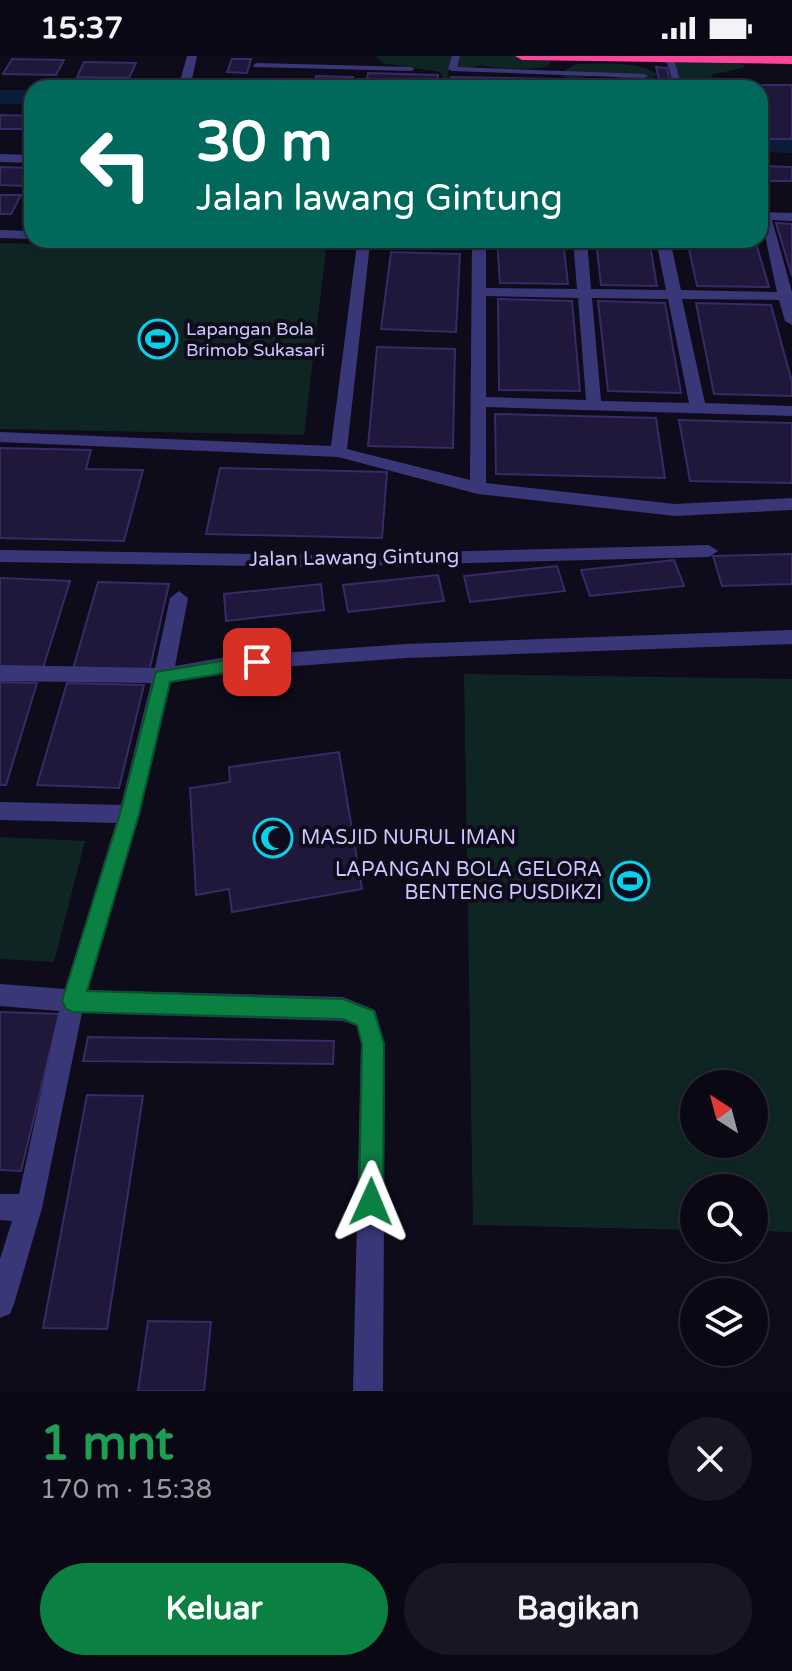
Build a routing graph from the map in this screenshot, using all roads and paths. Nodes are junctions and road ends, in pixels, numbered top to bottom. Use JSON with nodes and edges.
{"nodes":[{"id":1,"x":192,"y":56,"type":"edge"},
{"id":2,"x":385,"y":56,"type":"edge"},
{"id":3,"x":456,"y":56,"type":"edge"},
{"id":4,"x":522,"y":56,"type":"edge"},
{"id":5,"x":547,"y":57,"type":"edge"},
{"id":6,"x":629,"y":58,"type":"junction"},
{"id":7,"x":670,"y":59,"type":"junction"},
{"id":8,"x":792,"y":60,"type":"edge"},
{"id":9,"x":257,"y":65,"type":"dead end"},
{"id":10,"x":377,"y":67,"type":"junction"},
{"id":11,"x":411,"y":69,"type":"dead end"},
{"id":12,"x":547,"y":72,"type":"junction"},
{"id":13,"x":564,"y":73,"type":"junction"},
{"id":14,"x":186,"y":80,"type":"edge"},
{"id":15,"x":564,"y":80,"type":"edge"},
{"id":16,"x":676,"y":80,"type":"edge"},
{"id":17,"x":0,"y":158,"type":"edge"},
{"id":18,"x":24,"y":159,"type":"edge"},
{"id":19,"x":768,"y":216,"type":"edge"},
{"id":20,"x":792,"y":217,"type":"edge"},
{"id":21,"x":0,"y":234,"type":"edge"},
{"id":22,"x":768,"y":234,"type":"edge"},
{"id":23,"x":24,"y":235,"type":"edge"},
{"id":24,"x":363,"y":248,"type":"edge"},
{"id":25,"x":479,"y":248,"type":"edge"},
{"id":26,"x":581,"y":248,"type":"edge"},
{"id":27,"x":665,"y":248,"type":"edge"},
{"id":28,"x":478,"y":292,"type":"junction"},
{"id":29,"x":585,"y":293,"type":"junction"},
{"id":30,"x":674,"y":294,"type":"junction"},
{"id":31,"x":789,"y":296,"type":"edge"},
{"id":32,"x":792,"y":321,"type":"edge"},
{"id":33,"x":478,"y":402,"type":"junction"},
{"id":34,"x":594,"y":405,"type":"junction"},
{"id":35,"x":698,"y":408,"type":"junction"},
{"id":36,"x":792,"y":411,"type":"edge"},
{"id":37,"x":0,"y":437,"type":"edge"},
{"id":38,"x":338,"y":452,"type":"junction"},
{"id":39,"x":478,"y":488,"type":"junction"},
{"id":40,"x":792,"y":504,"type":"edge"},
{"id":41,"x":709,"y":551,"type":"dead end"},
{"id":42,"x":0,"y":556,"type":"edge"},
{"id":43,"x":179,"y":598,"type":"dead end"},
{"id":44,"x":792,"y":637,"type":"edge"},
{"id":45,"x":0,"y":673,"type":"edge"},
{"id":46,"x":163,"y":676,"type":"junction"},
{"id":47,"x":0,"y":811,"type":"edge"},
{"id":48,"x":129,"y":814,"type":"junction"},
{"id":49,"x":0,"y":995,"type":"edge"},
{"id":50,"x":73,"y":1001,"type":"junction"},
{"id":51,"x":0,"y":1207,"type":"edge"},
{"id":52,"x":29,"y":1208,"type":"junction"},
{"id":53,"x":0,"y":1304,"type":"edge"},
{"id":54,"x":368,"y":1391,"type":"edge"}],
"edges":[{"from":1,"to":14,"type":"street"},
{"from":2,"to":10,"type":"lane"},
{"from":3,"to":12,"type":"lane"},
{"from":4,"to":5,"type":"highway"},
{"from":5,"to":6,"type":"highway"},
{"from":5,"to":12,"type":"lane"},
{"from":6,"to":7,"type":"highway"},
{"from":6,"to":13,"type":"lane"},
{"from":7,"to":8,"type":"highway"},
{"from":7,"to":16,"type":"lane"},
{"from":9,"to":10,"type":"lane"},
{"from":10,"to":11,"type":"lane"},
{"from":12,"to":13,"type":"lane"},
{"from":13,"to":15,"type":"lane"},
{"from":17,"to":18,"type":"street"},
{"from":19,"to":20,"type":"street"},
{"from":21,"to":23,"type":"street"},
{"from":22,"to":31,"type":"street"},
{"from":24,"to":38,"type":"street"},
{"from":25,"to":28,"type":"street"},
{"from":26,"to":29,"type":"street"},
{"from":27,"to":30,"type":"street"},
{"from":28,"to":29,"type":"street"},
{"from":28,"to":33,"type":"street"},
{"from":29,"to":30,"type":"street"},
{"from":29,"to":34,"type":"street"},
{"from":30,"to":31,"type":"street"},
{"from":30,"to":35,"type":"street"},
{"from":31,"to":32,"type":"street"},
{"from":33,"to":34,"type":"street"},
{"from":33,"to":39,"type":"street"},
{"from":34,"to":35,"type":"street"},
{"from":35,"to":36,"type":"street"},
{"from":37,"to":38,"type":"street"},
{"from":38,"to":39,"type":"street"},
{"from":39,"to":40,"type":"street"},
{"from":41,"to":42,"type":"street","name":"Jalan Lawang Gintung"},
{"from":43,"to":46,"type":"street"},
{"from":44,"to":46,"type":"street"},
{"from":45,"to":46,"type":"street"},
{"from":46,"to":48,"type":"street"},
{"from":47,"to":48,"type":"street"},
{"from":48,"to":50,"type":"street"},
{"from":49,"to":50,"type":"street"},
{"from":50,"to":52,"type":"street"},
{"from":50,"to":54,"type":"street"},
{"from":51,"to":52,"type":"street"},
{"from":52,"to":53,"type":"street"}]}
